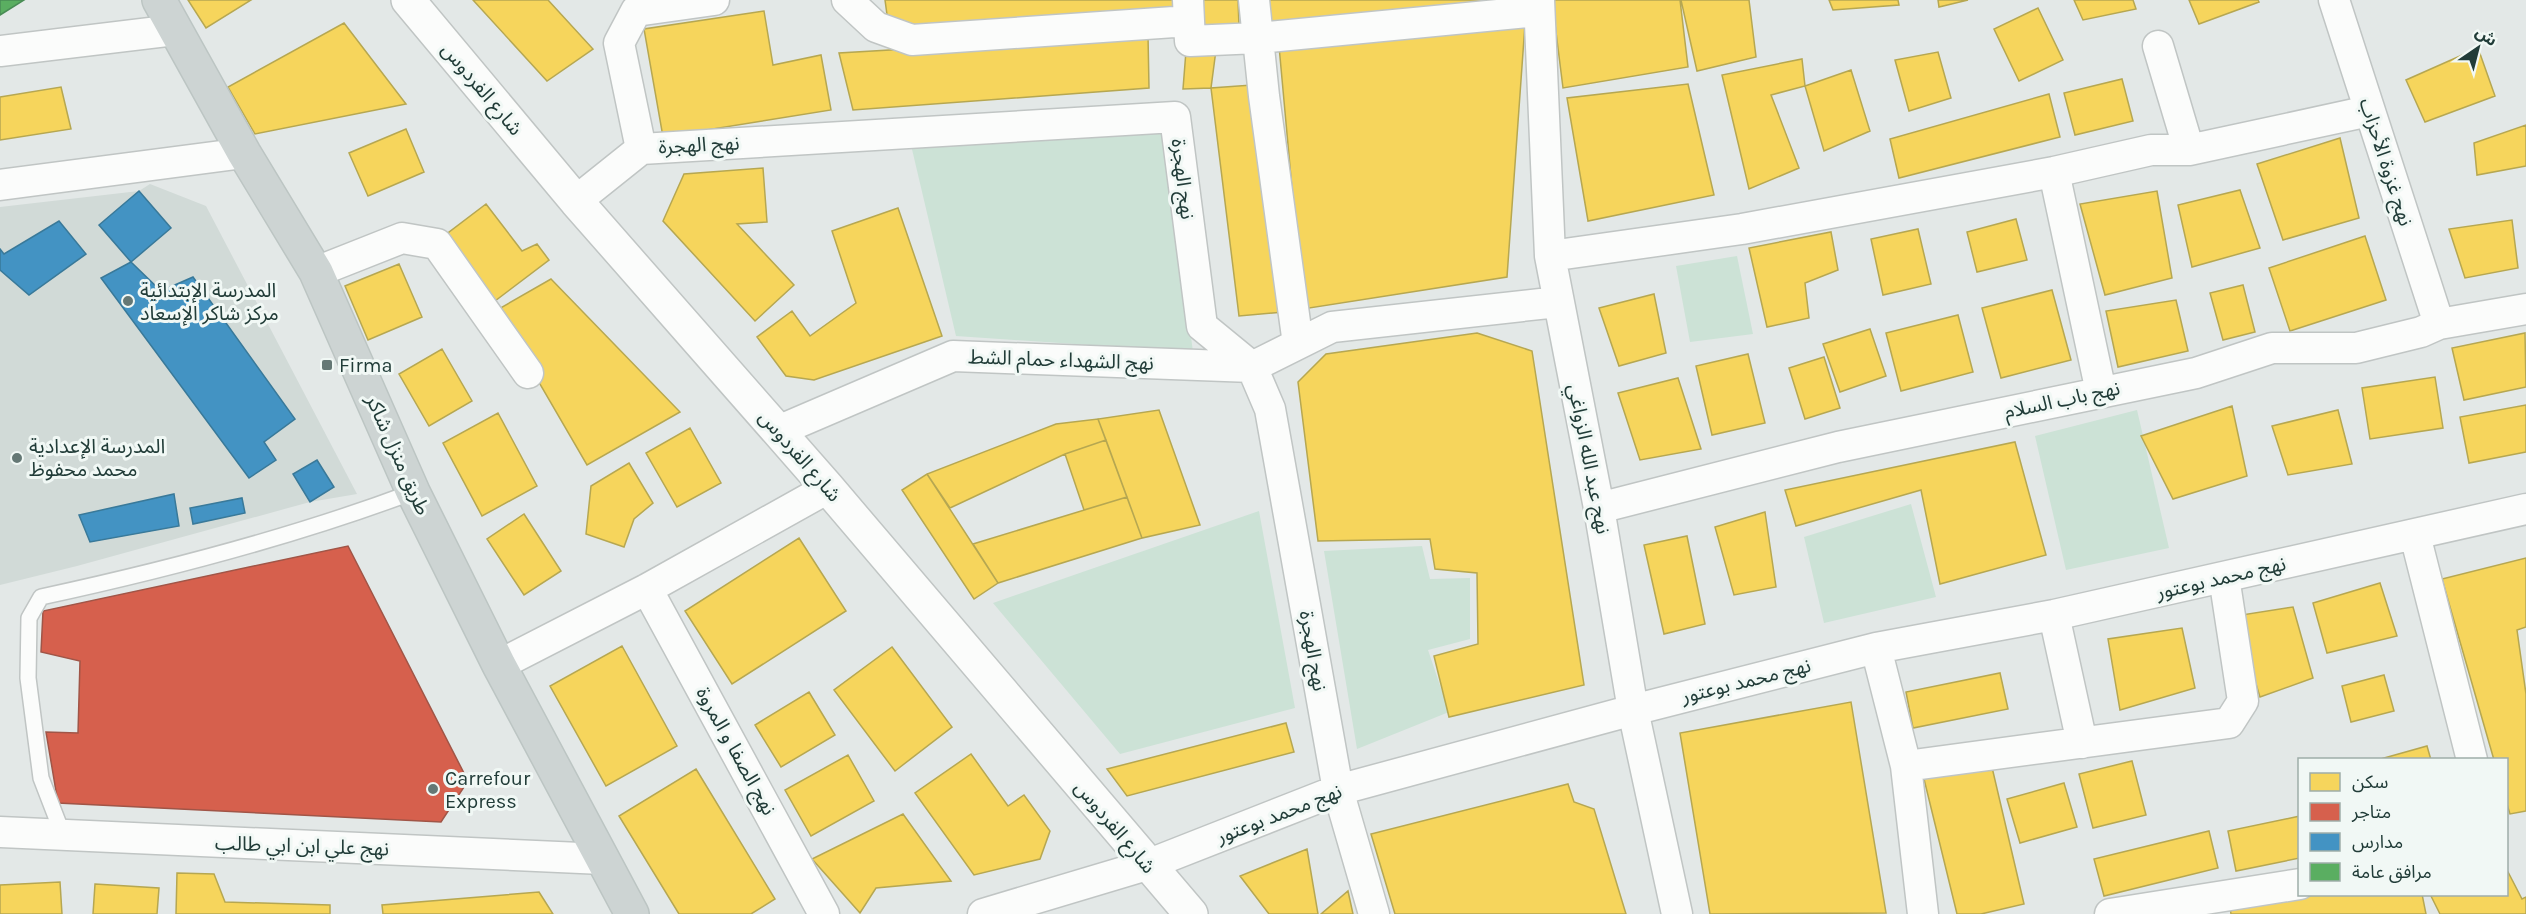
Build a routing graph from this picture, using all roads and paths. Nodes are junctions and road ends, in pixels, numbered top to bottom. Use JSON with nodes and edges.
{"nodes":[{"id":1,"x":159,"y":0,"type":"edge"},
{"id":2,"x":408,"y":0,"type":"edge"},
{"id":3,"x":714,"y":0,"type":"edge"},
{"id":4,"x":847,"y":0,"type":"edge"},
{"id":5,"x":1254,"y":0,"type":"edge"},
{"id":6,"x":2334,"y":0,"type":"edge"},
{"id":7,"x":1539,"y":6,"type":"edge"},
{"id":8,"x":1189,"y":10,"type":"edge"},
{"id":9,"x":875,"y":14,"type":"edge"},
{"id":10,"x":175,"y":30,"type":"junction"},
{"id":11,"x":1258,"y":38,"type":"junction"},
{"id":12,"x":2158,"y":45,"type":"dead end"},
{"id":13,"x":0,"y":51,"type":"edge"},
{"id":14,"x":2369,"y":111,"type":"junction"},
{"id":15,"x":641,"y":149,"type":"junction"},
{"id":16,"x":2189,"y":150,"type":"junction"},
{"id":17,"x":244,"y":153,"type":"junction"},
{"id":18,"x":2054,"y":172,"type":"junction"},
{"id":19,"x":0,"y":185,"type":"edge"},
{"id":20,"x":576,"y":201,"type":"junction"},
{"id":21,"x":1550,"y":256,"type":"junction"},
{"id":22,"x":316,"y":272,"type":"junction"},
{"id":23,"x":1558,"y":302,"type":"junction"},
{"id":24,"x":2526,"y":309,"type":"edge"},
{"id":25,"x":2439,"y":324,"type":"junction"},
{"id":26,"x":1298,"y":344,"type":"junction"},
{"id":27,"x":1252,"y":368,"type":"junction"},
{"id":28,"x":528,"y":373,"type":"dead end"},
{"id":29,"x":2101,"y":392,"type":"junction"},
{"id":30,"x":778,"y":431,"type":"junction"},
{"id":31,"x":828,"y":488,"type":"junction"},
{"id":32,"x":413,"y":492,"type":"junction"},
{"id":33,"x":1599,"y":508,"type":"junction"},
{"id":34,"x":2526,"y":509,"type":"edge"},
{"id":35,"x":2415,"y":535,"type":"junction"},
{"id":36,"x":2224,"y":577,"type":"junction"},
{"id":37,"x":647,"y":589,"type":"junction"},
{"id":38,"x":2054,"y":615,"type":"junction"},
{"id":39,"x":1875,"y":648,"type":"junction"},
{"id":40,"x":499,"y":665,"type":"junction"},
{"id":41,"x":1633,"y":710,"type":"junction"},
{"id":42,"x":2082,"y":742,"type":"junction"},
{"id":43,"x":2472,"y":758,"type":"edge"},
{"id":44,"x":1906,"y":766,"type":"junction"},
{"id":45,"x":1338,"y":790,"type":"junction"},
{"id":46,"x":0,"y":832,"type":"edge"},
{"id":47,"x":63,"y":835,"type":"junction"},
{"id":48,"x":603,"y":860,"type":"junction"},
{"id":49,"x":1147,"y":865,"type":"junction"},
{"id":50,"x":2298,"y":884,"type":"edge"},
{"id":51,"x":2201,"y":907,"type":"edge"},
{"id":52,"x":632,"y":914,"type":"edge"},
{"id":53,"x":824,"y":914,"type":"edge"},
{"id":54,"x":983,"y":914,"type":"edge"},
{"id":55,"x":1191,"y":914,"type":"edge"},
{"id":56,"x":1374,"y":914,"type":"edge"},
{"id":57,"x":1677,"y":914,"type":"edge"},
{"id":58,"x":1923,"y":914,"type":"edge"},
{"id":59,"x":2110,"y":914,"type":"edge"}],
"edges":[{"from":1,"to":10,"type":"main road","name":"طريق منزل شاكر"},
{"from":2,"to":20,"type":"street","name":"شارع الفردوس"},
{"from":3,"to":15,"type":"street"},
{"from":4,"to":9,"type":"street"},
{"from":5,"to":11,"type":"street"},
{"from":6,"to":14,"type":"street","name":"نهج غزوة الأحزاب"},
{"from":7,"to":11,"type":"street"},
{"from":7,"to":21,"type":"street","name":"نهج عبد الله الزواغي"},
{"from":8,"to":9,"type":"street"},
{"from":8,"to":11,"type":"street"},
{"from":10,"to":13,"type":"street"},
{"from":10,"to":17,"type":"main road","name":"طريق منزل شاكر"},
{"from":11,"to":26,"type":"street"},
{"from":12,"to":16,"type":"street"},
{"from":14,"to":16,"type":"street"},
{"from":14,"to":25,"type":"street","name":"نهج غزوة الأحزاب"},
{"from":15,"to":20,"type":"street","name":"نهج الهجرة"},
{"from":15,"to":27,"type":"street","name":"نهج الهجرة"},
{"from":16,"to":18,"type":"street"},
{"from":17,"to":19,"type":"street"},
{"from":17,"to":22,"type":"main road","name":"طريق منزل شاكر"},
{"from":18,"to":21,"type":"street"},
{"from":18,"to":29,"type":"street"},
{"from":20,"to":30,"type":"street","name":"شارع الفردوس"},
{"from":21,"to":23,"type":"street","name":"نهج عبد الله الزواغي"},
{"from":22,"to":28,"type":"street"},
{"from":22,"to":32,"type":"main road","name":"طريق منزل شاكر"},
{"from":23,"to":26,"type":"street"},
{"from":23,"to":33,"type":"street","name":"نهج عبد الله الزواغي"},
{"from":24,"to":25,"type":"street","name":"نهج باب السلام"},
{"from":25,"to":29,"type":"street","name":"نهج باب السلام"},
{"from":26,"to":27,"type":"street"},
{"from":27,"to":30,"type":"street","name":"نهج الشهداء حمام الشط"},
{"from":27,"to":45,"type":"street","name":"نهج الهجرة"},
{"from":29,"to":33,"type":"street","name":"نهج باب السلام"},
{"from":30,"to":31,"type":"street","name":"شارع الفردوس"},
{"from":31,"to":37,"type":"street"},
{"from":31,"to":49,"type":"street","name":"شارع الفردوس"},
{"from":32,"to":40,"type":"main road","name":"طريق منزل شاكر"},
{"from":32,"to":47,"type":"lane"},
{"from":33,"to":41,"type":"street","name":"نهج عبد الله الزواغي"},
{"from":34,"to":35,"type":"street","name":"نهج محمد بوعتور"},
{"from":35,"to":36,"type":"street","name":"نهج محمد بوعتور"},
{"from":35,"to":43,"type":"street"},
{"from":36,"to":38,"type":"street","name":"نهج محمد بوعتور"},
{"from":36,"to":42,"type":"street"},
{"from":37,"to":40,"type":"street"},
{"from":37,"to":53,"type":"street","name":"نهج الصفا و المروة"},
{"from":38,"to":39,"type":"street","name":"نهج محمد بوعتور"},
{"from":38,"to":42,"type":"street"},
{"from":39,"to":41,"type":"street","name":"نهج محمد بوعتور"},
{"from":39,"to":44,"type":"street"},
{"from":40,"to":48,"type":"main road","name":"طريق منزل شاكر"},
{"from":41,"to":45,"type":"street","name":"نهج محمد بوعتور"},
{"from":41,"to":57,"type":"street","name":"نهج عبد الله الزواغي"},
{"from":42,"to":44,"type":"street"},
{"from":44,"to":58,"type":"street"},
{"from":45,"to":49,"type":"street","name":"نهج محمد بوعتور"},
{"from":45,"to":56,"type":"street","name":"نهج الهجرة"},
{"from":46,"to":47,"type":"street","name":"نهج علي ابن ابي طالب"},
{"from":47,"to":48,"type":"street","name":"نهج علي ابن ابي طالب"},
{"from":48,"to":52,"type":"main road","name":"طريق منزل شاكر"},
{"from":49,"to":54,"type":"street","name":"نهج محمد بوعتور"},
{"from":49,"to":55,"type":"street","name":"شارع الفردوس"},
{"from":50,"to":51,"type":"street"},
{"from":51,"to":59,"type":"street"}]}
